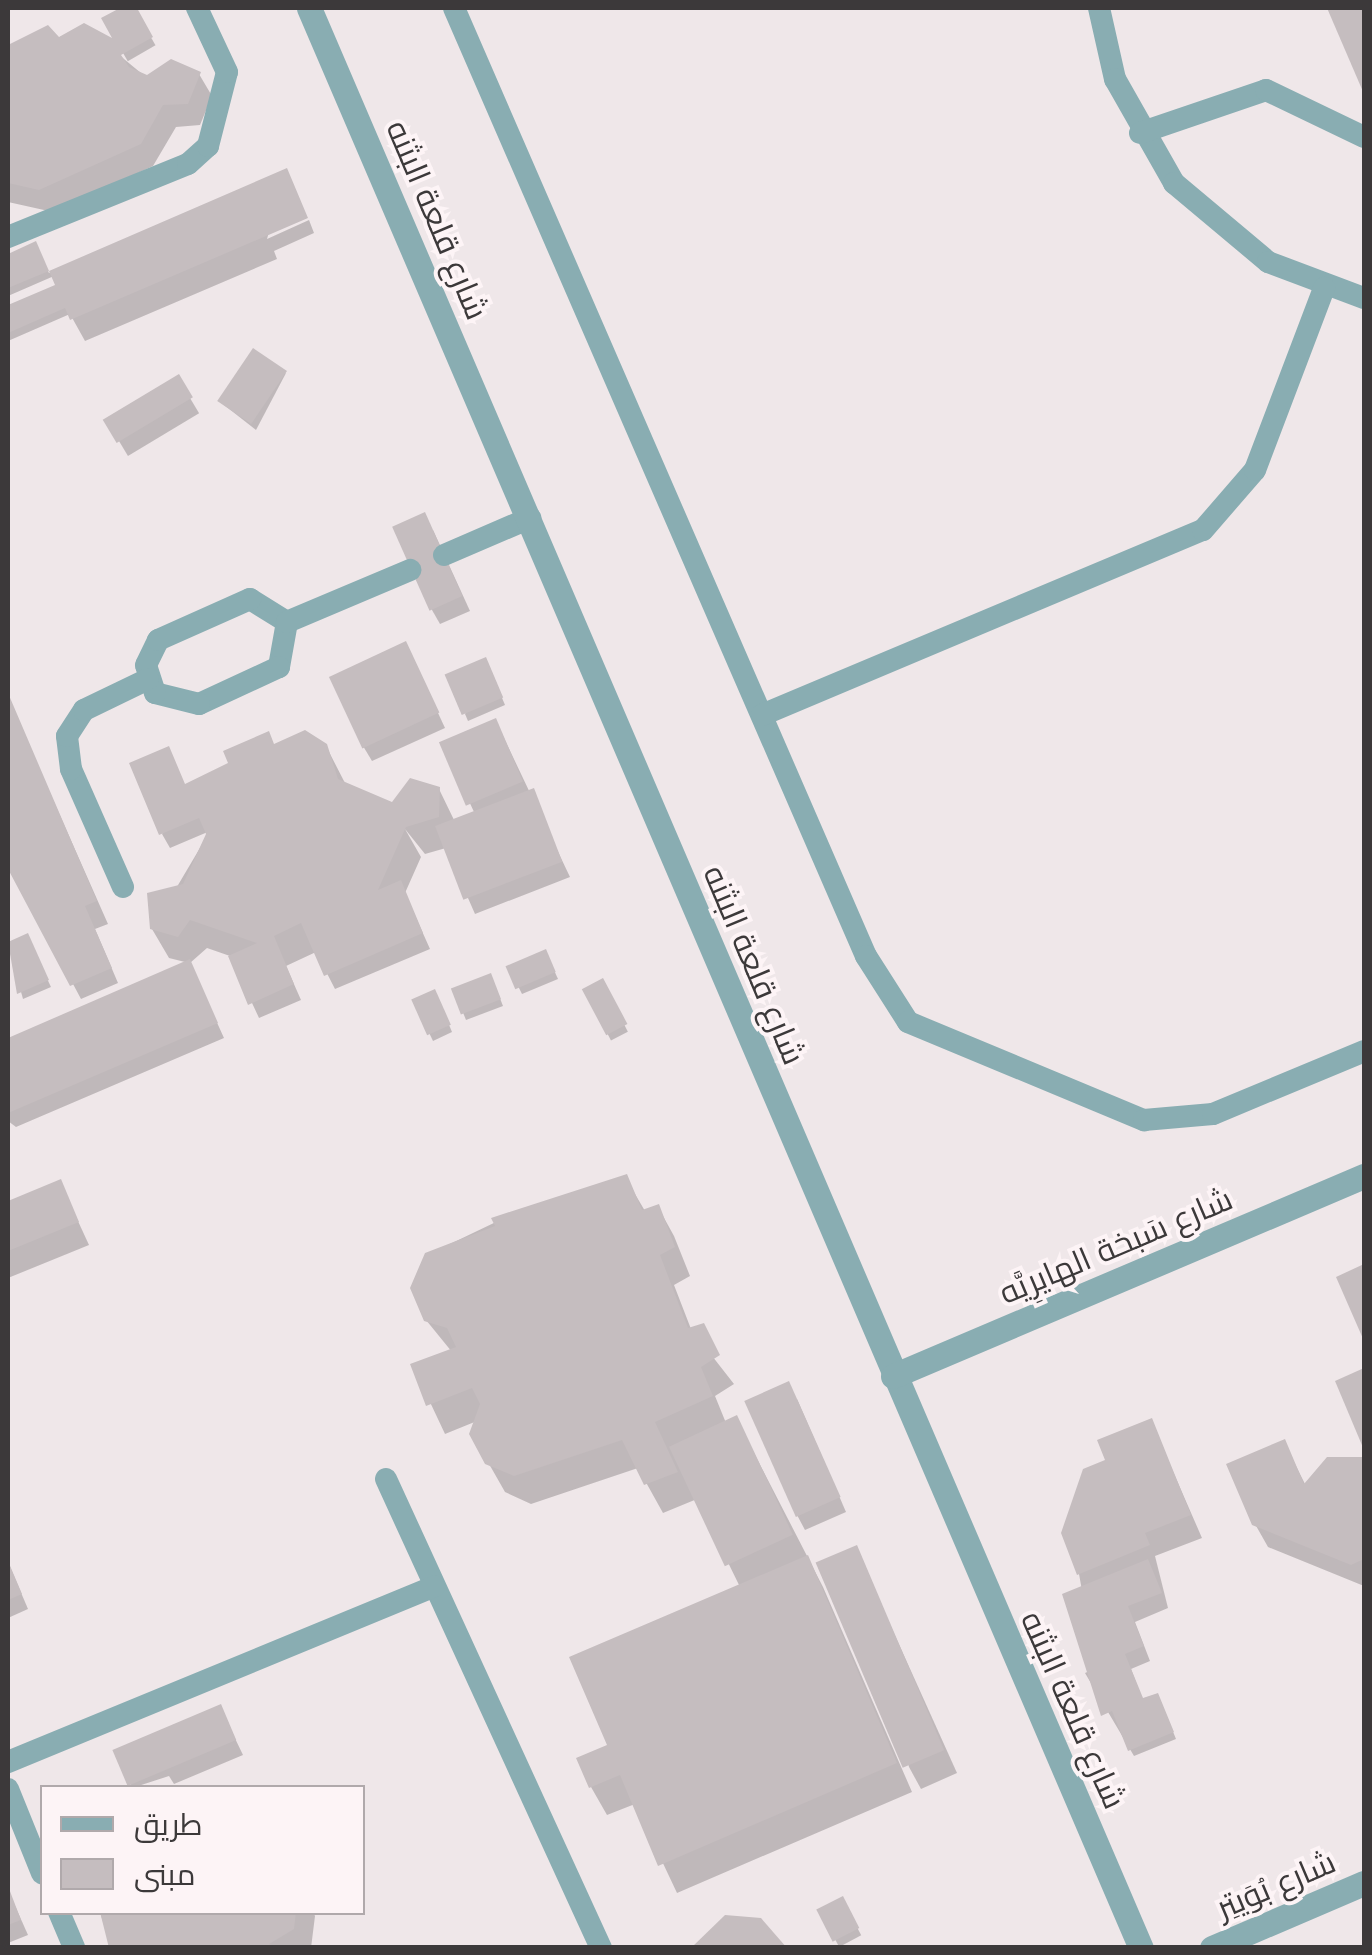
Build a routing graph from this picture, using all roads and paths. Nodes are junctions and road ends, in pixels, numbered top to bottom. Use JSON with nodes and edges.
{"nodes":[{"id":1,"x":197,"y":8,"type":"edge"},
{"id":2,"x":309,"y":8,"type":"edge"},
{"id":3,"x":454,"y":8,"type":"edge"},
{"id":4,"x":1099,"y":8,"type":"edge"},
{"id":5,"x":1140,"y":133,"type":"junction"},
{"id":6,"x":1364,"y":137,"type":"edge"},
{"id":7,"x":8,"y":238,"type":"edge"},
{"id":8,"x":1324,"y":288,"type":"junction"},
{"id":9,"x":1364,"y":298,"type":"edge"},
{"id":10,"x":530,"y":518,"type":"junction"},
{"id":11,"x":444,"y":554,"type":"dead end"},
{"id":12,"x":410,"y":570,"type":"dead end"},
{"id":13,"x":288,"y":622,"type":"junction"},
{"id":14,"x":148,"y":678,"type":"junction"},
{"id":15,"x":762,"y":714,"type":"junction"},
{"id":16,"x":124,"y":887,"type":"dead end"},
{"id":17,"x":1364,"y":1050,"type":"edge"},
{"id":18,"x":1364,"y":1176,"type":"edge"},
{"id":19,"x":892,"y":1376,"type":"junction"},
{"id":20,"x":386,"y":1478,"type":"dead end"},
{"id":21,"x":434,"y":1586,"type":"junction"},
{"id":22,"x":8,"y":1762,"type":"edge"},
{"id":23,"x":8,"y":1789,"type":"edge"},
{"id":24,"x":40,"y":1868,"type":"edge"},
{"id":25,"x":1364,"y":1882,"type":"edge"},
{"id":26,"x":60,"y":1915,"type":"edge"},
{"id":27,"x":74,"y":1948,"type":"edge"},
{"id":28,"x":601,"y":1948,"type":"edge"},
{"id":29,"x":1141,"y":1948,"type":"edge"},
{"id":30,"x":1212,"y":1948,"type":"edge"}],
"edges":[{"from":1,"to":7,"type":"lane"},
{"from":2,"to":10,"type":"street","name":"شارع قلعة البثنه"},
{"from":3,"to":15,"type":"lane"},
{"from":4,"to":5,"type":"lane"},
{"from":5,"to":6,"type":"lane"},
{"from":5,"to":8,"type":"lane"},
{"from":8,"to":9,"type":"lane"},
{"from":8,"to":15,"type":"lane"},
{"from":10,"to":11,"type":"lane"},
{"from":10,"to":19,"type":"street","name":"شارع قلعة البثنه"},
{"from":12,"to":13,"type":"lane"},
{"from":13,"to":14,"type":"lane"},
{"from":13,"to":14,"type":"lane"},
{"from":14,"to":16,"type":"lane"},
{"from":15,"to":17,"type":"lane"},
{"from":18,"to":19,"type":"street","name":"شارع سَبخة الهايرِيَّه"},
{"from":19,"to":29,"type":"street","name":"شارع قلعة البثنه"},
{"from":20,"to":21,"type":"lane"},
{"from":21,"to":22,"type":"lane"},
{"from":21,"to":28,"type":"lane"},
{"from":23,"to":24,"type":"lane"},
{"from":25,"to":30,"type":"street","name":"شارع بُوَيتِر"},
{"from":26,"to":27,"type":"lane"}]}
